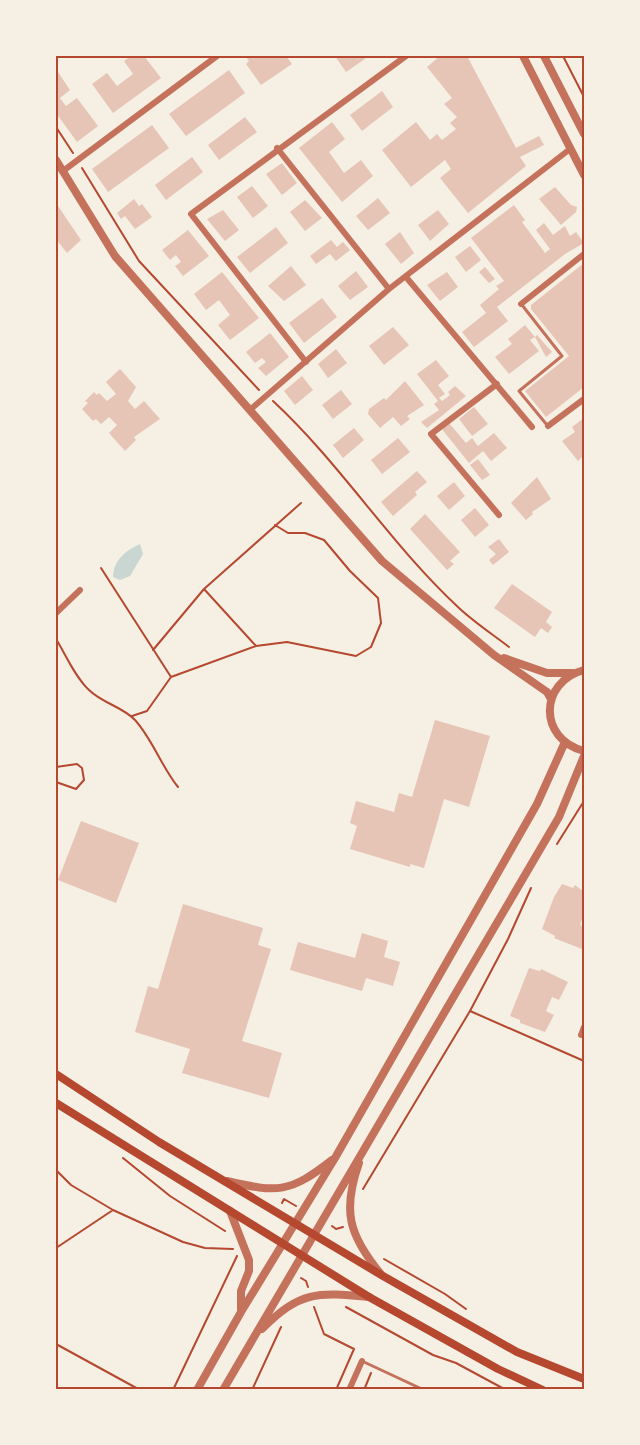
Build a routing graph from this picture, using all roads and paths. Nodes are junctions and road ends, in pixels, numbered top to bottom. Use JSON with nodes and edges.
{"nodes":[{"id":1,"x":217,"y":56,"type":"edge"},
{"id":2,"x":406,"y":56,"type":"edge"},
{"id":3,"x":523,"y":56,"type":"edge"},
{"id":4,"x":544,"y":56,"type":"edge"},
{"id":5,"x":563,"y":56,"type":"edge"},
{"id":6,"x":585,"y":97,"type":"edge"},
{"id":7,"x":56,"y":127,"type":"edge"},
{"id":8,"x":585,"y":134,"type":"edge"},
{"id":9,"x":277,"y":148,"type":"junction"},
{"id":10,"x":570,"y":149,"type":"junction"},
{"id":11,"x":56,"y":160,"type":"edge"},
{"id":12,"x":78,"y":160,"type":"junction"},
{"id":13,"x":63,"y":171,"type":"junction"},
{"id":14,"x":585,"y":175,"type":"edge"},
{"id":15,"x":585,"y":254,"type":"edge"},
{"id":16,"x":406,"y":277,"type":"junction"},
{"id":17,"x":389,"y":289,"type":"junction"},
{"id":18,"x":521,"y":304,"type":"joint"},
{"id":19,"x":306,"y":362,"type":"junction"},
{"id":20,"x":497,"y":384,"type":"junction"},
{"id":21,"x":266,"y":396,"type":"junction"},
{"id":22,"x":585,"y":399,"type":"edge"},
{"id":23,"x":251,"y":409,"type":"junction"},
{"id":24,"x":548,"y":426,"type":"joint"},
{"id":25,"x":532,"y":427,"type":"dead end"},
{"id":26,"x":302,"y":503,"type":"dead end"},
{"id":27,"x":499,"y":515,"type":"dead end"},
{"id":28,"x":275,"y":525,"type":"junction"},
{"id":29,"x":101,"y":568,"type":"dead end"},
{"id":30,"x":204,"y":589,"type":"junction"},
{"id":31,"x":80,"y":590,"type":"dead end"},
{"id":32,"x":56,"y":613,"type":"edge"},
{"id":33,"x":56,"y":639,"type":"edge"},
{"id":34,"x":256,"y":646,"type":"junction"},
{"id":35,"x":153,"y":650,"type":"junction"},
{"id":36,"x":517,"y":654,"type":"dead end"},
{"id":37,"x":494,"y":655,"type":"junction"},
{"id":38,"x":585,"y":670,"type":"edge"},
{"id":39,"x":573,"y":673,"type":"junction"},
{"id":40,"x":171,"y":677,"type":"junction"},
{"id":41,"x":551,"y":699,"type":"junction"},
{"id":42,"x":132,"y":716,"type":"junction"},
{"id":43,"x":565,"y":742,"type":"junction"},
{"id":44,"x":585,"y":751,"type":"edge"},
{"id":45,"x":585,"y":756,"type":"edge"},
{"id":46,"x":56,"y":767,"type":"edge"},
{"id":47,"x":56,"y":782,"type":"edge"},
{"id":48,"x":178,"y":787,"type":"dead end"},
{"id":49,"x":585,"y":801,"type":"edge"},
{"id":50,"x":554,"y":848,"type":"dead end"},
{"id":51,"x":531,"y":886,"type":"dead end"},
{"id":52,"x":470,"y":1011,"type":"junction"},
{"id":53,"x":585,"y":1027,"type":"edge"},
{"id":54,"x":581,"y":1035,"type":"dead end"},
{"id":55,"x":585,"y":1061,"type":"edge"},
{"id":56,"x":56,"y":1074,"type":"edge"},
{"id":57,"x":56,"y":1103,"type":"edge"},
{"id":58,"x":366,"y":1145,"type":"junction"},
{"id":59,"x":122,"y":1158,"type":"dead end"},
{"id":60,"x":335,"y":1158,"type":"junction"},
{"id":61,"x":56,"y":1170,"type":"edge"},
{"id":62,"x":221,"y":1180,"type":"junction"},
{"id":63,"x":362,"y":1191,"type":"dead end"},
{"id":64,"x":113,"y":1210,"type":"junction"},
{"id":65,"x":230,"y":1211,"type":"junction"},
{"id":66,"x":295,"y":1224,"type":"junction"},
{"id":67,"x":230,"y":1234,"type":"dead end"},
{"id":68,"x":313,"y":1235,"type":"junction"},
{"id":69,"x":237,"y":1244,"type":"dead end"},
{"id":70,"x":283,"y":1244,"type":"junction"},
{"id":71,"x":56,"y":1247,"type":"edge"},
{"id":72,"x":238,"y":1253,"type":"junction"},
{"id":73,"x":302,"y":1255,"type":"junction"},
{"id":74,"x":378,"y":1255,"type":"dead end"},
{"id":75,"x":383,"y":1276,"type":"junction"},
{"id":76,"x":369,"y":1297,"type":"junction"},
{"id":77,"x":313,"y":1303,"type":"dead end"},
{"id":78,"x":340,"y":1304,"type":"dead end"},
{"id":79,"x":466,"y":1310,"type":"dead end"},
{"id":80,"x":241,"y":1312,"type":"junction"},
{"id":81,"x":285,"y":1321,"type":"dead end"},
{"id":82,"x":252,"y":1339,"type":"junction"},
{"id":83,"x":56,"y":1344,"type":"edge"},
{"id":84,"x":362,"y":1361,"type":"joint"},
{"id":85,"x":585,"y":1379,"type":"edge"},
{"id":86,"x":140,"y":1389,"type":"edge"},
{"id":87,"x":173,"y":1389,"type":"edge"},
{"id":88,"x":197,"y":1389,"type":"edge"},
{"id":89,"x":223,"y":1389,"type":"edge"},
{"id":90,"x":252,"y":1389,"type":"edge"},
{"id":91,"x":336,"y":1389,"type":"edge"},
{"id":92,"x":349,"y":1389,"type":"edge"},
{"id":93,"x":424,"y":1389,"type":"edge"},
{"id":94,"x":506,"y":1389,"type":"edge"},
{"id":95,"x":543,"y":1389,"type":"edge"}],
"edges":[{"from":1,"to":12,"type":"street"},
{"from":2,"to":9,"type":"street"},
{"from":3,"to":10,"type":"street"},
{"from":4,"to":8,"type":"street"},
{"from":5,"to":6,"type":"path"},
{"from":7,"to":12,"type":"path"},
{"from":9,"to":17,"type":"street"},
{"from":9,"to":19,"type":"street"},
{"from":10,"to":14,"type":"street"},
{"from":10,"to":16,"type":"street"},
{"from":11,"to":13,"type":"street"},
{"from":12,"to":13,"type":"street"},
{"from":12,"to":21,"type":"path"},
{"from":13,"to":23,"type":"street"},
{"from":15,"to":18,"type":"street"},
{"from":16,"to":17,"type":"street"},
{"from":16,"to":20,"type":"street"},
{"from":17,"to":19,"type":"street"},
{"from":18,"to":24,"type":"lane"},
{"from":19,"to":21,"type":"street"},
{"from":20,"to":25,"type":"street"},
{"from":20,"to":27,"type":"street"},
{"from":21,"to":23,"type":"street"},
{"from":21,"to":36,"type":"path"},
{"from":22,"to":24,"type":"street"},
{"from":23,"to":37,"type":"street"},
{"from":26,"to":28,"type":"path"},
{"from":28,"to":30,"type":"path"},
{"from":28,"to":34,"type":"path"},
{"from":29,"to":35,"type":"path"},
{"from":30,"to":34,"type":"path"},
{"from":30,"to":35,"type":"path"},
{"from":31,"to":32,"type":"street"},
{"from":33,"to":42,"type":"path"},
{"from":34,"to":40,"type":"path"},
{"from":35,"to":40,"type":"path"},
{"from":37,"to":39,"type":"street"},
{"from":37,"to":41,"type":"street"},
{"from":38,"to":39,"type":"street"},
{"from":39,"to":41,"type":"street"},
{"from":40,"to":42,"type":"path"},
{"from":41,"to":43,"type":"street"},
{"from":42,"to":48,"type":"path"},
{"from":43,"to":44,"type":"street"},
{"from":43,"to":60,"type":"street"},
{"from":45,"to":58,"type":"street"},
{"from":46,"to":47,"type":"path"},
{"from":49,"to":50,"type":"path"},
{"from":51,"to":52,"type":"path"},
{"from":52,"to":55,"type":"path"},
{"from":52,"to":63,"type":"path"},
{"from":53,"to":54,"type":"street"},
{"from":56,"to":62,"type":"main road"},
{"from":57,"to":65,"type":"main road"},
{"from":58,"to":68,"type":"street"},
{"from":58,"to":75,"type":"street"},
{"from":59,"to":67,"type":"path"},
{"from":60,"to":62,"type":"street"},
{"from":60,"to":66,"type":"street"},
{"from":61,"to":64,"type":"path"},
{"from":62,"to":66,"type":"main road"},
{"from":64,"to":71,"type":"path"},
{"from":64,"to":72,"type":"path"},
{"from":65,"to":70,"type":"main road"},
{"from":65,"to":80,"type":"street"},
{"from":66,"to":68,"type":"main road"},
{"from":66,"to":70,"type":"street"},
{"from":68,"to":73,"type":"street"},
{"from":68,"to":75,"type":"main road"},
{"from":69,"to":72,"type":"path"},
{"from":70,"to":73,"type":"main road"},
{"from":70,"to":80,"type":"street"},
{"from":72,"to":87,"type":"path"},
{"from":73,"to":76,"type":"main road"},
{"from":73,"to":82,"type":"street"},
{"from":74,"to":79,"type":"path"},
{"from":75,"to":85,"type":"main road"},
{"from":76,"to":82,"type":"street"},
{"from":76,"to":95,"type":"main road"},
{"from":77,"to":91,"type":"path"},
{"from":78,"to":94,"type":"path"},
{"from":80,"to":88,"type":"street"},
{"from":81,"to":90,"type":"path"},
{"from":82,"to":89,"type":"street"},
{"from":83,"to":86,"type":"path"},
{"from":84,"to":92,"type":"street"},
{"from":84,"to":93,"type":"lane"}]}
